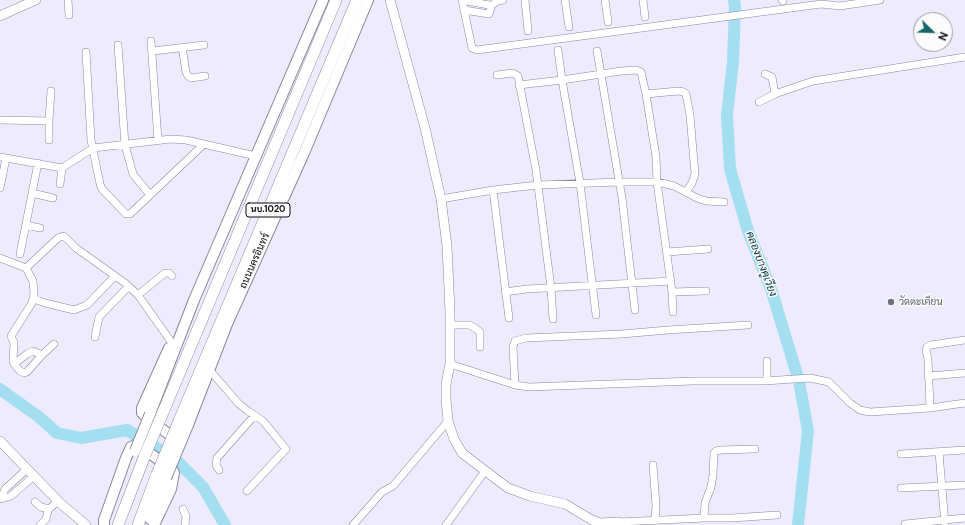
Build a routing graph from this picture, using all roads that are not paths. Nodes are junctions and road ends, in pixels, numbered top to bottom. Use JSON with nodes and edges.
{"nodes":[{"id":1,"x":36,"y":0,"type":"edge"},
{"id":2,"x":68,"y":0,"type":"edge"},
{"id":3,"x":322,"y":0,"type":"edge"},
{"id":4,"x":336,"y":0,"type":"edge"},
{"id":5,"x":357,"y":0,"type":"edge"},
{"id":6,"x":368,"y":0,"type":"edge"},
{"id":7,"x":390,"y":0,"type":"edge"},
{"id":8,"x":462,"y":0,"type":"edge"},
{"id":9,"x":503,"y":0,"type":"edge"},
{"id":10,"x":525,"y":0,"type":"edge"},
{"id":11,"x":565,"y":0,"type":"edge"},
{"id":12,"x":605,"y":0,"type":"edge"},
{"id":13,"x":643,"y":0,"type":"edge"},
{"id":14,"x":880,"y":0,"type":"edge"},
{"id":15,"x":490,"y":6,"type":"junction"},
{"id":16,"x":464,"y":10,"type":"junction"},
{"id":17,"x":69,"y":15,"type":"dead end"},
{"id":18,"x":0,"y":16,"type":"edge"},
{"id":19,"x":645,"y":17,"type":"dead end"},
{"id":20,"x":608,"y":22,"type":"dead end"},
{"id":21,"x":569,"y":27,"type":"dead end"},
{"id":22,"x":528,"y":31,"type":"dead end"},
{"id":23,"x":151,"y":41,"type":"dead end"},
{"id":24,"x":118,"y":45,"type":"dead end"},
{"id":25,"x":204,"y":45,"type":"dead end"},
{"id":26,"x":182,"y":47,"type":"junction"},
{"id":27,"x":558,"y":50,"type":"dead end"},
{"id":28,"x":597,"y":51,"type":"dead end"},
{"id":29,"x":86,"y":52,"type":"dead end"},
{"id":30,"x":153,"y":52,"type":"junction"},
{"id":31,"x":965,"y":57,"type":"edge"},
{"id":32,"x":765,"y":74,"type":"dead end"},
{"id":33,"x":497,"y":75,"type":"dead end"},
{"id":34,"x":602,"y":75,"type":"junction"},
{"id":35,"x":205,"y":76,"type":"dead end"},
{"id":36,"x":562,"y":80,"type":"junction"},
{"id":37,"x":520,"y":85,"type":"junction"},
{"id":38,"x":51,"y":91,"type":"dead end"},
{"id":39,"x":646,"y":94,"type":"junction"},
{"id":40,"x":774,"y":94,"type":"junction"},
{"id":41,"x":760,"y":102,"type":"dead end"},
{"id":42,"x":0,"y":120,"type":"edge"},
{"id":43,"x":49,"y":121,"type":"junction"},
{"id":44,"x":49,"y":140,"type":"dead end"},
{"id":45,"x":158,"y":140,"type":"junction"},
{"id":46,"x":125,"y":145,"type":"junction"},
{"id":47,"x":203,"y":145,"type":"junction"},
{"id":48,"x":93,"y":148,"type":"junction"},
{"id":49,"x":256,"y":156,"type":"junction"},
{"id":50,"x":3,"y":157,"type":"edge"},
{"id":51,"x":38,"y":163,"type":"junction"},
{"id":52,"x":62,"y":168,"type":"junction"},
{"id":53,"x":619,"y":182,"type":"junction"},
{"id":54,"x":657,"y":182,"type":"junction"},
{"id":55,"x":580,"y":183,"type":"junction"},
{"id":56,"x":60,"y":184,"type":"dead end"},
{"id":57,"x":538,"y":185,"type":"junction"},
{"id":58,"x":0,"y":188,"type":"edge"},
{"id":59,"x":493,"y":190,"type":"junction"},
{"id":60,"x":686,"y":192,"type":"junction"},
{"id":61,"x":32,"y":193,"type":"junction"},
{"id":62,"x":150,"y":195,"type":"junction"},
{"id":63,"x":53,"y":198,"type":"dead end"},
{"id":64,"x":441,"y":199,"type":"junction"},
{"id":65,"x":724,"y":202,"type":"dead end"},
{"id":66,"x":26,"y":225,"type":"junction"},
{"id":67,"x":40,"y":228,"type":"dead end"},
{"id":68,"x":708,"y":249,"type":"dead end"},
{"id":69,"x":667,"y":252,"type":"junction"},
{"id":70,"x":20,"y":254,"type":"dead end"},
{"id":71,"x":0,"y":258,"type":"edge"},
{"id":72,"x":26,"y":268,"type":"junction"},
{"id":73,"x":115,"y":276,"type":"junction"},
{"id":74,"x":172,"y":276,"type":"dead end"},
{"id":75,"x":671,"y":281,"type":"junction"},
{"id":76,"x":633,"y":284,"type":"junction"},
{"id":77,"x":593,"y":286,"type":"junction"},
{"id":78,"x":128,"y":287,"type":"junction"},
{"id":79,"x":551,"y":288,"type":"junction"},
{"id":80,"x":706,"y":290,"type":"dead end"},
{"id":81,"x":505,"y":292,"type":"junction"},
{"id":82,"x":672,"y":292,"type":"junction"},
{"id":83,"x":138,"y":294,"type":"junction"},
{"id":84,"x":34,"y":298,"type":"junction"},
{"id":85,"x":194,"y":300,"type":"junction"},
{"id":86,"x":635,"y":310,"type":"dead end"},
{"id":87,"x":673,"y":312,"type":"dead end"},
{"id":88,"x":596,"y":315,"type":"dead end"},
{"id":89,"x":509,"y":318,"type":"dead end"},
{"id":90,"x":553,"y":319,"type":"dead end"},
{"id":91,"x":227,"y":324,"type":"junction"},
{"id":92,"x":450,"y":325,"type":"junction"},
{"id":93,"x":748,"y":326,"type":"dead end"},
{"id":94,"x":95,"y":337,"type":"dead end"},
{"id":95,"x":965,"y":340,"type":"edge"},
{"id":96,"x":172,"y":342,"type":"junction"},
{"id":97,"x":54,"y":344,"type":"dead end"},
{"id":98,"x":480,"y":347,"type":"dead end"},
{"id":99,"x":42,"y":355,"type":"junction"},
{"id":100,"x":767,"y":361,"type":"dead end"},
{"id":101,"x":14,"y":364,"type":"junction"},
{"id":102,"x":450,"y":364,"type":"junction"},
{"id":103,"x":965,"y":373,"type":"edge"},
{"id":104,"x":213,"y":374,"type":"junction"},
{"id":105,"x":928,"y":376,"type":"junction"},
{"id":106,"x":767,"y":380,"type":"junction"},
{"id":107,"x":515,"y":385,"type":"junction"},
{"id":108,"x":965,"y":403,"type":"edge"},
{"id":109,"x":930,"y":408,"type":"junction"},
{"id":110,"x":254,"y":416,"type":"junction"},
{"id":111,"x":448,"y":422,"type":"junction"},
{"id":112,"x":183,"y":423,"type":"junction"},
{"id":113,"x":2,"y":446,"type":"edge"},
{"id":114,"x":755,"y":449,"type":"dead end"},
{"id":115,"x":965,"y":450,"type":"edge"},
{"id":116,"x":939,"y":452,"type":"junction"},
{"id":117,"x":140,"y":453,"type":"junction"},
{"id":118,"x":901,"y":454,"type":"dead end"},
{"id":119,"x":653,"y":465,"type":"dead end"},
{"id":120,"x":27,"y":469,"type":"junction"},
{"id":121,"x":219,"y":470,"type":"dead end"},
{"id":122,"x":485,"y":471,"type":"junction"},
{"id":123,"x":34,"y":476,"type":"junction"},
{"id":124,"x":162,"y":476,"type":"junction"},
{"id":125,"x":965,"y":485,"type":"edge"},
{"id":126,"x":941,"y":486,"type":"junction"},
{"id":127,"x":901,"y":488,"type":"dead end"},
{"id":128,"x":247,"y":491,"type":"dead end"},
{"id":129,"x":1,"y":499,"type":"edge"},
{"id":130,"x":58,"y":501,"type":"junction"},
{"id":131,"x":35,"y":502,"type":"dead end"},
{"id":132,"x":47,"y":508,"type":"junction"},
{"id":133,"x":183,"y":509,"type":"dead end"},
{"id":134,"x":778,"y":515,"type":"dead end"},
{"id":135,"x":704,"y":518,"type":"junction"},
{"id":136,"x":965,"y":518,"type":"edge"},
{"id":137,"x":655,"y":521,"type":"junction"},
{"id":138,"x":944,"y":523,"type":"edge"},
{"id":139,"x":619,"y":524,"type":"edge"},
{"id":140,"x":905,"y":524,"type":"edge"},
{"id":141,"x":40,"y":525,"type":"edge"},
{"id":142,"x":86,"y":525,"type":"edge"},
{"id":143,"x":105,"y":525,"type":"edge"},
{"id":144,"x":118,"y":525,"type":"edge"},
{"id":145,"x":138,"y":525,"type":"edge"},
{"id":146,"x":148,"y":525,"type":"edge"},
{"id":147,"x":154,"y":525,"type":"edge"},
{"id":148,"x":185,"y":525,"type":"edge"},
{"id":149,"x":353,"y":525,"type":"edge"},
{"id":150,"x":446,"y":525,"type":"edge"}],
"edges":[{"from":1,"to":18,"type":"street"},
{"from":2,"to":17,"type":"street"},
{"from":3,"to":49,"type":"main road","number":"นบ.1020"},
{"from":4,"to":117,"type":"main road","number":"นบ.1020","bridge":true},
{"from":5,"to":112,"type":"main road","name":"ถนนนครอินทร์","number":"นบ.1020"},
{"from":6,"to":91,"type":"main road","name":"ถนนนครอินทร์","number":"นบ.1020"},
{"from":7,"to":64,"type":"street"},
{"from":8,"to":15,"type":"street"},
{"from":8,"to":16,"type":"street"},
{"from":9,"to":15,"type":"street"},
{"from":10,"to":22,"type":"street"},
{"from":11,"to":21,"type":"street"},
{"from":12,"to":20,"type":"street"},
{"from":13,"to":19,"type":"street"},
{"from":14,"to":16,"type":"street"},
{"from":15,"to":16,"type":"street"},
{"from":23,"to":30,"type":"street"},
{"from":24,"to":46,"type":"street"},
{"from":25,"to":26,"type":"street"},
{"from":26,"to":30,"type":"street"},
{"from":26,"to":35,"type":"street"},
{"from":27,"to":36,"type":"street"},
{"from":28,"to":34,"type":"street"},
{"from":29,"to":48,"type":"street"},
{"from":30,"to":45,"type":"street"},
{"from":31,"to":40,"type":"street"},
{"from":32,"to":40,"type":"street"},
{"from":33,"to":37,"type":"street"},
{"from":34,"to":36,"type":"street"},
{"from":34,"to":39,"type":"street"},
{"from":34,"to":53,"type":"street"},
{"from":36,"to":37,"type":"street"},
{"from":36,"to":55,"type":"street"},
{"from":37,"to":57,"type":"street"},
{"from":38,"to":43,"type":"street"},
{"from":39,"to":54,"type":"street"},
{"from":39,"to":60,"type":"street"},
{"from":40,"to":41,"type":"street"},
{"from":42,"to":43,"type":"street"},
{"from":43,"to":44,"type":"street"},
{"from":45,"to":46,"type":"street"},
{"from":45,"to":47,"type":"street"},
{"from":46,"to":48,"type":"street"},
{"from":46,"to":62,"type":"street"},
{"from":47,"to":49,"type":"street"},
{"from":47,"to":62,"type":"street"},
{"from":48,"to":52,"type":"street"},
{"from":48,"to":62,"type":"street"},
{"from":49,"to":85,"type":"main road","number":"นบ.1020"},
{"from":50,"to":51,"type":"street"},
{"from":50,"to":58,"type":"street"},
{"from":51,"to":52,"type":"street"},
{"from":51,"to":61,"type":"street"},
{"from":52,"to":56,"type":"street"},
{"from":53,"to":54,"type":"street"},
{"from":53,"to":55,"type":"street"},
{"from":53,"to":76,"type":"street"},
{"from":54,"to":60,"type":"street"},
{"from":54,"to":69,"type":"street"},
{"from":55,"to":57,"type":"street"},
{"from":55,"to":77,"type":"street"},
{"from":57,"to":59,"type":"street"},
{"from":57,"to":79,"type":"street"},
{"from":59,"to":64,"type":"street"},
{"from":59,"to":81,"type":"street"},
{"from":60,"to":65,"type":"street"},
{"from":61,"to":63,"type":"street"},
{"from":61,"to":66,"type":"street"},
{"from":64,"to":92,"type":"street"},
{"from":66,"to":67,"type":"street"},
{"from":66,"to":70,"type":"street"},
{"from":68,"to":69,"type":"street"},
{"from":69,"to":75,"type":"street"},
{"from":71,"to":72,"type":"street"},
{"from":72,"to":73,"type":"street"},
{"from":72,"to":84,"type":"street"},
{"from":73,"to":78,"type":"street"},
{"from":73,"to":84,"type":"street"},
{"from":74,"to":83,"type":"street"},
{"from":75,"to":76,"type":"street"},
{"from":75,"to":82,"type":"street"},
{"from":76,"to":77,"type":"street"},
{"from":76,"to":86,"type":"street"},
{"from":77,"to":79,"type":"street"},
{"from":77,"to":88,"type":"street"},
{"from":78,"to":83,"type":"street"},
{"from":78,"to":94,"type":"street"},
{"from":79,"to":81,"type":"street"},
{"from":79,"to":90,"type":"street"},
{"from":80,"to":82,"type":"street"},
{"from":81,"to":89,"type":"street"},
{"from":82,"to":87,"type":"street"},
{"from":83,"to":96,"type":"street"},
{"from":84,"to":101,"type":"street"},
{"from":85,"to":96,"type":"main road"},
{"from":85,"to":117,"type":"main road","number":"นบ.1020","bridge":true},
{"from":91,"to":104,"type":"main road"},
{"from":91,"to":112,"type":"main road","name":"ถนนนครอินทร์","number":"นบ.1020"},
{"from":92,"to":98,"type":"street"},
{"from":92,"to":102,"type":"street"},
{"from":93,"to":107,"type":"street"},
{"from":95,"to":105,"type":"street"},
{"from":96,"to":104,"type":"main road"},
{"from":97,"to":99,"type":"street"},
{"from":99,"to":101,"type":"street"},
{"from":99,"to":101,"type":"street"},
{"from":100,"to":106,"type":"street"},
{"from":102,"to":107,"type":"street"},
{"from":102,"to":111,"type":"street"},
{"from":103,"to":105,"type":"street"},
{"from":104,"to":110,"type":"street"},
{"from":105,"to":109,"type":"street"},
{"from":106,"to":107,"type":"street"},
{"from":106,"to":109,"type":"street"},
{"from":108,"to":109,"type":"street"},
{"from":110,"to":121,"type":"street"},
{"from":110,"to":128,"type":"street"},
{"from":111,"to":122,"type":"street"},
{"from":111,"to":149,"type":"street"},
{"from":112,"to":124,"type":"main road","name":"ถนนนครอินทร์","number":"นบ.1020","bridge":true},
{"from":113,"to":120,"type":"street"},
{"from":114,"to":135,"type":"street"},
{"from":115,"to":116,"type":"street"},
{"from":116,"to":118,"type":"street"},
{"from":116,"to":126,"type":"street"},
{"from":117,"to":143,"type":"main road","number":"นบ.1020"},
{"from":117,"to":144,"type":"main road","number":"นบ.1020"},
{"from":119,"to":137,"type":"street"},
{"from":120,"to":123,"type":"street"},
{"from":120,"to":129,"type":"street"},
{"from":122,"to":139,"type":"street"},
{"from":122,"to":150,"type":"street"},
{"from":123,"to":129,"type":"street"},
{"from":123,"to":130,"type":"street"},
{"from":124,"to":145,"type":"main road","name":"ถนนนครอินทร์","number":"นบ.1020"},
{"from":124,"to":146,"type":"main road","name":"ถนนนครอินทร์","number":"นบ.1020"},
{"from":125,"to":126,"type":"street"},
{"from":126,"to":127,"type":"street"},
{"from":126,"to":138,"type":"street"},
{"from":130,"to":132,"type":"street"},
{"from":130,"to":142,"type":"street"},
{"from":131,"to":132,"type":"street"},
{"from":132,"to":141,"type":"street"},
{"from":133,"to":148,"type":"street"},
{"from":134,"to":135,"type":"street"},
{"from":135,"to":137,"type":"street"},
{"from":136,"to":138,"type":"street"},
{"from":137,"to":139,"type":"street"},
{"from":138,"to":140,"type":"street"},
{"from":143,"to":147,"type":"main road"}]}
